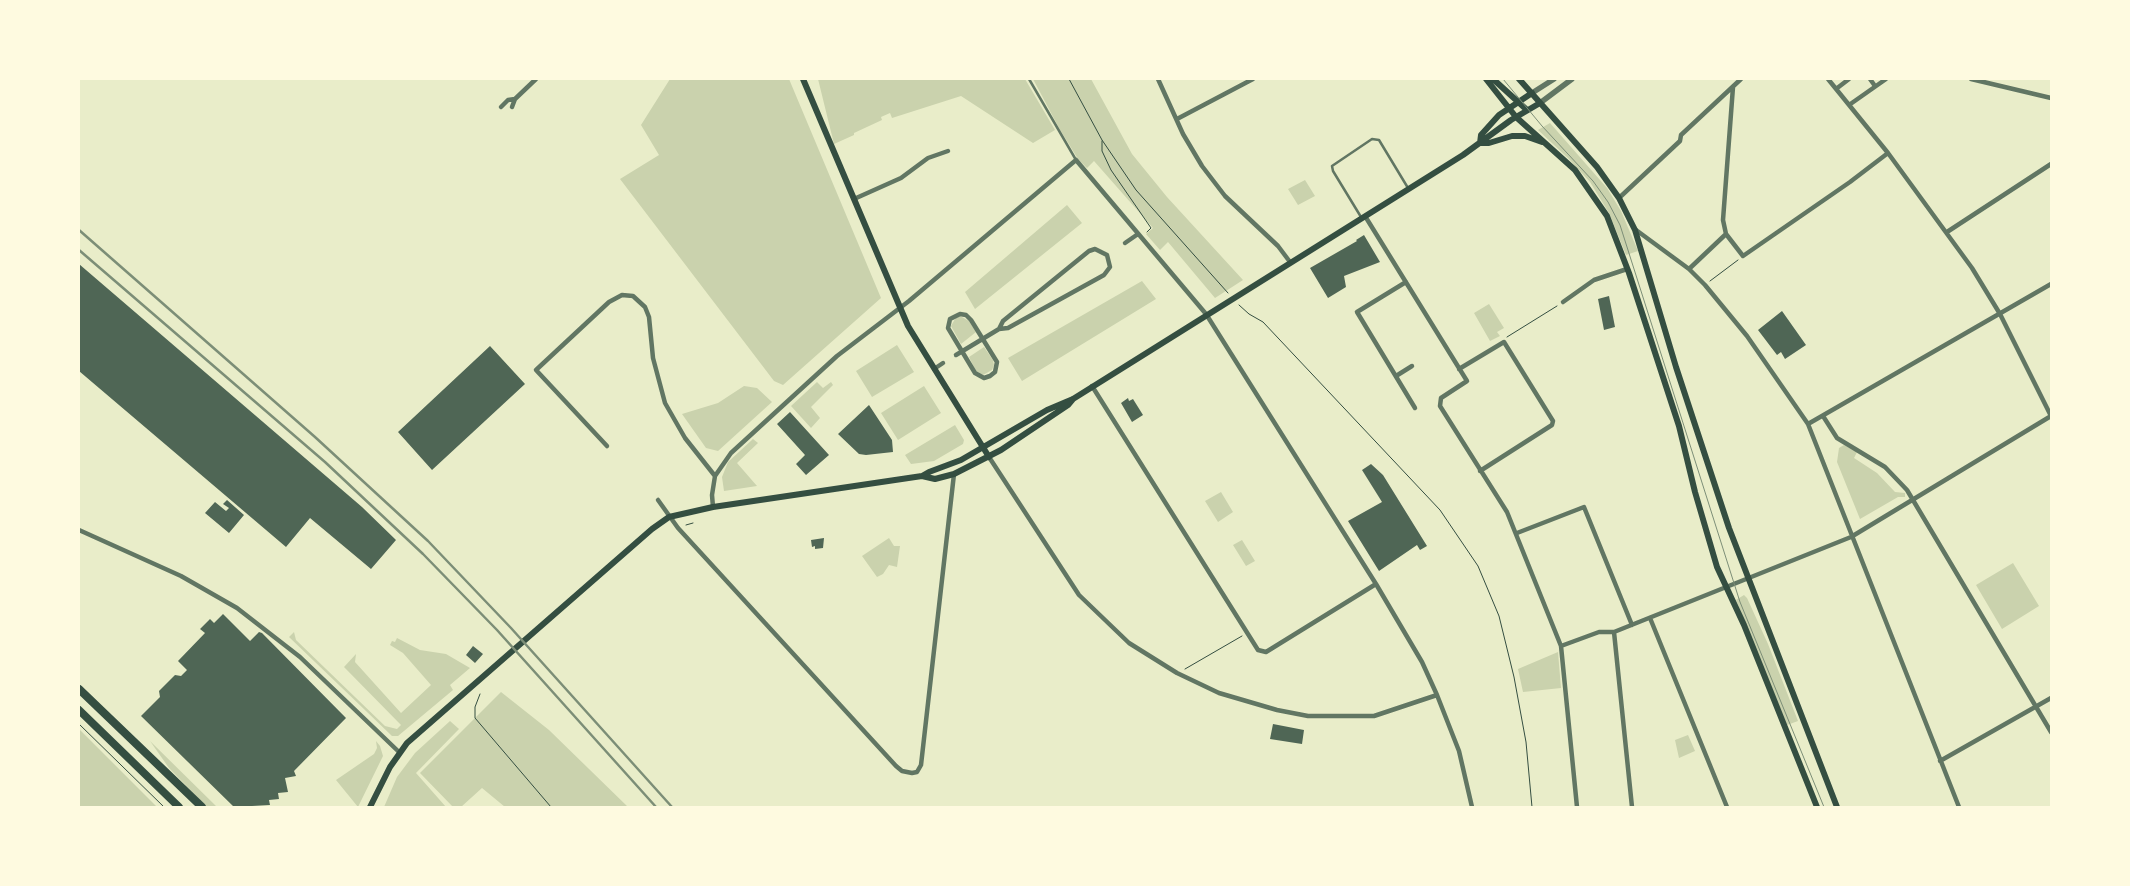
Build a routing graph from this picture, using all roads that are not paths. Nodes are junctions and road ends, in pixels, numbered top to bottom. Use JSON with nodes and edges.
{"nodes":[{"id":1,"x":536,"y":79,"type":"edge"},
{"id":2,"x":803,"y":79,"type":"edge"},
{"id":3,"x":1029,"y":79,"type":"edge"},
{"id":4,"x":1158,"y":79,"type":"edge"},
{"id":5,"x":1253,"y":79,"type":"edge"},
{"id":6,"x":1486,"y":79,"type":"edge"},
{"id":7,"x":1493,"y":79,"type":"edge"},
{"id":8,"x":1519,"y":79,"type":"edge"},
{"id":9,"x":1554,"y":79,"type":"edge"},
{"id":10,"x":1572,"y":79,"type":"edge"},
{"id":11,"x":1742,"y":79,"type":"edge"},
{"id":12,"x":1828,"y":79,"type":"edge"},
{"id":13,"x":1849,"y":79,"type":"edge"},
{"id":14,"x":1870,"y":79,"type":"edge"},
{"id":15,"x":1886,"y":79,"type":"edge"},
{"id":16,"x":1971,"y":79,"type":"edge"},
{"id":17,"x":1875,"y":86,"type":"junction"},
{"id":18,"x":1733,"y":87,"type":"junction"},
{"id":19,"x":1836,"y":89,"type":"junction"},
{"id":20,"x":1532,"y":93,"type":"junction"},
{"id":21,"x":2051,"y":98,"type":"edge"},
{"id":22,"x":515,"y":99,"type":"junction"},
{"id":23,"x":1518,"y":102,"type":"junction"},
{"id":24,"x":1540,"y":103,"type":"junction"},
{"id":25,"x":1849,"y":105,"type":"junction"},
{"id":26,"x":512,"y":106,"type":"dead end"},
{"id":27,"x":501,"y":107,"type":"dead end"},
{"id":28,"x":1508,"y":108,"type":"junction"},
{"id":29,"x":1527,"y":110,"type":"junction"},
{"id":30,"x":1516,"y":117,"type":"junction"},
{"id":31,"x":1177,"y":119,"type":"junction"},
{"id":32,"x":1480,"y":143,"type":"junction"},
{"id":33,"x":1548,"y":144,"type":"junction"},
{"id":34,"x":948,"y":151,"type":"dead end"},
{"id":35,"x":1888,"y":153,"type":"junction"},
{"id":36,"x":1076,"y":160,"type":"junction"},
{"id":37,"x":2051,"y":164,"type":"edge"},
{"id":38,"x":1408,"y":188,"type":"junction"},
{"id":39,"x":1619,"y":198,"type":"junction"},
{"id":40,"x":854,"y":199,"type":"junction"},
{"id":41,"x":1364,"y":217,"type":"junction"},
{"id":42,"x":1635,"y":230,"type":"junction"},
{"id":43,"x":1947,"y":232,"type":"junction"},
{"id":44,"x":1138,"y":234,"type":"junction"},
{"id":45,"x":1726,"y":234,"type":"junction"},
{"id":46,"x":1125,"y":243,"type":"dead end"},
{"id":47,"x":1290,"y":262,"type":"junction"},
{"id":48,"x":1627,"y":269,"type":"junction"},
{"id":49,"x":1689,"y":269,"type":"junction"},
{"id":50,"x":1406,"y":282,"type":"junction"},
{"id":51,"x":2051,"y":284,"type":"edge"},
{"id":52,"x":1564,"y":302,"type":"road end"},
{"id":53,"x":900,"y":307,"type":"junction"},
{"id":54,"x":1206,"y":314,"type":"junction"},
{"id":55,"x":2000,"y":314,"type":"junction"},
{"id":56,"x":999,"y":329,"type":"junction"},
{"id":57,"x":983,"y":339,"type":"junction"},
{"id":58,"x":962,"y":351,"type":"junction"},
{"id":59,"x":956,"y":355,"type":"dead end"},
{"id":60,"x":943,"y":363,"type":"dead end"},
{"id":61,"x":1412,"y":366,"type":"dead end"},
{"id":62,"x":934,"y":369,"type":"junction"},
{"id":63,"x":1459,"y":369,"type":"junction"},
{"id":64,"x":1396,"y":376,"type":"junction"},
{"id":65,"x":1092,"y":386,"type":"junction"},
{"id":66,"x":1072,"y":398,"type":"junction"},
{"id":67,"x":1415,"y":408,"type":"dead end"},
{"id":68,"x":1823,"y":416,"type":"junction"},
{"id":69,"x":2051,"y":416,"type":"edge"},
{"id":70,"x":1808,"y":424,"type":"junction"},
{"id":71,"x":607,"y":446,"type":"dead end"},
{"id":72,"x":983,"y":448,"type":"junction"},
{"id":73,"x":989,"y":457,"type":"junction"},
{"id":74,"x":1480,"y":471,"type":"junction"},
{"id":75,"x":954,"y":474,"type":"junction"},
{"id":76,"x":715,"y":476,"type":"junction"},
{"id":77,"x":922,"y":476,"type":"junction"},
{"id":78,"x":1912,"y":499,"type":"junction"},
{"id":79,"x":658,"y":500,"type":"dead end"},
{"id":80,"x":713,"y":507,"type":"junction"},
{"id":81,"x":669,"y":517,"type":"junction"},
{"id":82,"x":79,"y":532,"type":"edge"},
{"id":83,"x":1517,"y":533,"type":"junction"},
{"id":84,"x":1851,"y":537,"type":"junction"},
{"id":85,"x":1748,"y":580,"type":"junction"},
{"id":86,"x":1376,"y":584,"type":"junction"},
{"id":87,"x":1726,"y":588,"type":"junction"},
{"id":88,"x":1650,"y":618,"type":"junction"},
{"id":89,"x":1632,"y":625,"type":"junction"},
{"id":90,"x":1614,"y":632,"type":"junction"},
{"id":91,"x":1561,"y":646,"type":"junction"},
{"id":92,"x":79,"y":689,"type":"edge"},
{"id":93,"x":1437,"y":695,"type":"junction"},
{"id":94,"x":2051,"y":698,"type":"edge"},
{"id":95,"x":2036,"y":706,"type":"junction"},
{"id":96,"x":79,"y":710,"type":"edge"},
{"id":97,"x":2051,"y":732,"type":"edge"},
{"id":98,"x":399,"y":752,"type":"junction"},
{"id":99,"x":1940,"y":761,"type":"junction"},
{"id":100,"x":179,"y":807,"type":"edge"},
{"id":101,"x":202,"y":807,"type":"edge"},
{"id":102,"x":370,"y":807,"type":"edge"},
{"id":103,"x":1472,"y":807,"type":"edge"},
{"id":104,"x":1577,"y":807,"type":"edge"},
{"id":105,"x":1632,"y":807,"type":"edge"},
{"id":106,"x":1727,"y":807,"type":"edge"},
{"id":107,"x":1817,"y":807,"type":"edge"},
{"id":108,"x":1837,"y":807,"type":"edge"},
{"id":109,"x":1959,"y":807,"type":"edge"}],
"edges":[{"from":1,"to":22,"type":"street"},
{"from":2,"to":40,"type":"main road"},
{"from":3,"to":36,"type":"lane"},
{"from":4,"to":31,"type":"street"},
{"from":5,"to":31,"type":"street"},
{"from":6,"to":28,"type":"main road"},
{"from":7,"to":23,"type":"main road"},
{"from":8,"to":20,"type":"main road"},
{"from":9,"to":20,"type":"street"},
{"from":10,"to":24,"type":"street"},
{"from":11,"to":18,"type":"street"},
{"from":12,"to":19,"type":"street"},
{"from":13,"to":19,"type":"street"},
{"from":14,"to":17,"type":"street"},
{"from":15,"to":17,"type":"street"},
{"from":16,"to":21,"type":"street"},
{"from":17,"to":25,"type":"street"},
{"from":18,"to":39,"type":"street"},
{"from":18,"to":45,"type":"street"},
{"from":19,"to":25,"type":"street"},
{"from":20,"to":23,"type":"main road"},
{"from":20,"to":24,"type":"main road"},
{"from":22,"to":26,"type":"street"},
{"from":22,"to":27,"type":"street"},
{"from":23,"to":28,"type":"main road"},
{"from":23,"to":29,"type":"main road"},
{"from":24,"to":29,"type":"main road"},
{"from":24,"to":39,"type":"main road"},
{"from":25,"to":35,"type":"street"},
{"from":28,"to":30,"type":"main road"},
{"from":28,"to":32,"type":"main road"},
{"from":29,"to":30,"type":"main road"},
{"from":30,"to":32,"type":"main road"},
{"from":30,"to":33,"type":"main road"},
{"from":31,"to":47,"type":"street"},
{"from":32,"to":33,"type":"main road"},
{"from":32,"to":38,"type":"main road"},
{"from":33,"to":48,"type":"main road"},
{"from":34,"to":40,"type":"street"},
{"from":35,"to":43,"type":"street"},
{"from":35,"to":45,"type":"street"},
{"from":36,"to":44,"type":"street"},
{"from":36,"to":53,"type":"street"},
{"from":37,"to":43,"type":"street"},
{"from":38,"to":41,"type":"main road"},
{"from":38,"to":41,"type":"lane"},
{"from":39,"to":42,"type":"main road"},
{"from":40,"to":53,"type":"main road"},
{"from":41,"to":47,"type":"main road"},
{"from":41,"to":50,"type":"street"},
{"from":42,"to":49,"type":"street"},
{"from":42,"to":85,"type":"main road"},
{"from":43,"to":55,"type":"street"},
{"from":44,"to":46,"type":"street"},
{"from":44,"to":54,"type":"street"},
{"from":45,"to":49,"type":"street"},
{"from":47,"to":54,"type":"main road"},
{"from":48,"to":52,"type":"street"},
{"from":48,"to":87,"type":"main road"},
{"from":49,"to":70,"type":"street"},
{"from":50,"to":63,"type":"street"},
{"from":50,"to":64,"type":"street"},
{"from":51,"to":55,"type":"street"},
{"from":53,"to":62,"type":"main road"},
{"from":53,"to":76,"type":"street"},
{"from":54,"to":65,"type":"main road"},
{"from":54,"to":86,"type":"street"},
{"from":55,"to":68,"type":"street"},
{"from":55,"to":69,"type":"street"},
{"from":56,"to":56,"type":"street"},
{"from":56,"to":57,"type":"street"},
{"from":57,"to":58,"type":"street"},
{"from":57,"to":58,"type":"street"},
{"from":57,"to":58,"type":"street"},
{"from":58,"to":59,"type":"street"},
{"from":60,"to":62,"type":"street"},
{"from":61,"to":64,"type":"street"},
{"from":62,"to":72,"type":"main road"},
{"from":63,"to":74,"type":"street"},
{"from":63,"to":74,"type":"street"},
{"from":64,"to":67,"type":"street"},
{"from":65,"to":66,"type":"main road"},
{"from":65,"to":86,"type":"street"},
{"from":66,"to":72,"type":"main road"},
{"from":66,"to":73,"type":"main road"},
{"from":68,"to":70,"type":"street"},
{"from":68,"to":78,"type":"street"},
{"from":69,"to":78,"type":"street"},
{"from":70,"to":84,"type":"street"},
{"from":71,"to":76,"type":"street"},
{"from":72,"to":73,"type":"main road"},
{"from":72,"to":77,"type":"main road"},
{"from":73,"to":75,"type":"main road"},
{"from":73,"to":93,"type":"street"},
{"from":74,"to":83,"type":"street"},
{"from":75,"to":77,"type":"main road"},
{"from":75,"to":81,"type":"street"},
{"from":76,"to":80,"type":"street"},
{"from":77,"to":80,"type":"main road"},
{"from":78,"to":84,"type":"street"},
{"from":78,"to":95,"type":"street"},
{"from":79,"to":81,"type":"street"},
{"from":80,"to":81,"type":"main road"},
{"from":81,"to":98,"type":"main road"},
{"from":82,"to":98,"type":"street"},
{"from":83,"to":89,"type":"street"},
{"from":83,"to":91,"type":"street"},
{"from":84,"to":85,"type":"street"},
{"from":84,"to":99,"type":"street"},
{"from":85,"to":87,"type":"street"},
{"from":85,"to":108,"type":"main road"},
{"from":86,"to":93,"type":"street"},
{"from":87,"to":88,"type":"street"},
{"from":87,"to":107,"type":"main road"},
{"from":88,"to":89,"type":"street"},
{"from":88,"to":106,"type":"street"},
{"from":89,"to":90,"type":"street"},
{"from":90,"to":91,"type":"street"},
{"from":90,"to":105,"type":"street"},
{"from":91,"to":104,"type":"street"},
{"from":92,"to":101,"type":"highway"},
{"from":93,"to":103,"type":"street"},
{"from":94,"to":95,"type":"street"},
{"from":95,"to":97,"type":"street"},
{"from":95,"to":99,"type":"street"},
{"from":96,"to":100,"type":"highway"},
{"from":98,"to":102,"type":"main road"},
{"from":99,"to":109,"type":"street"}]}
